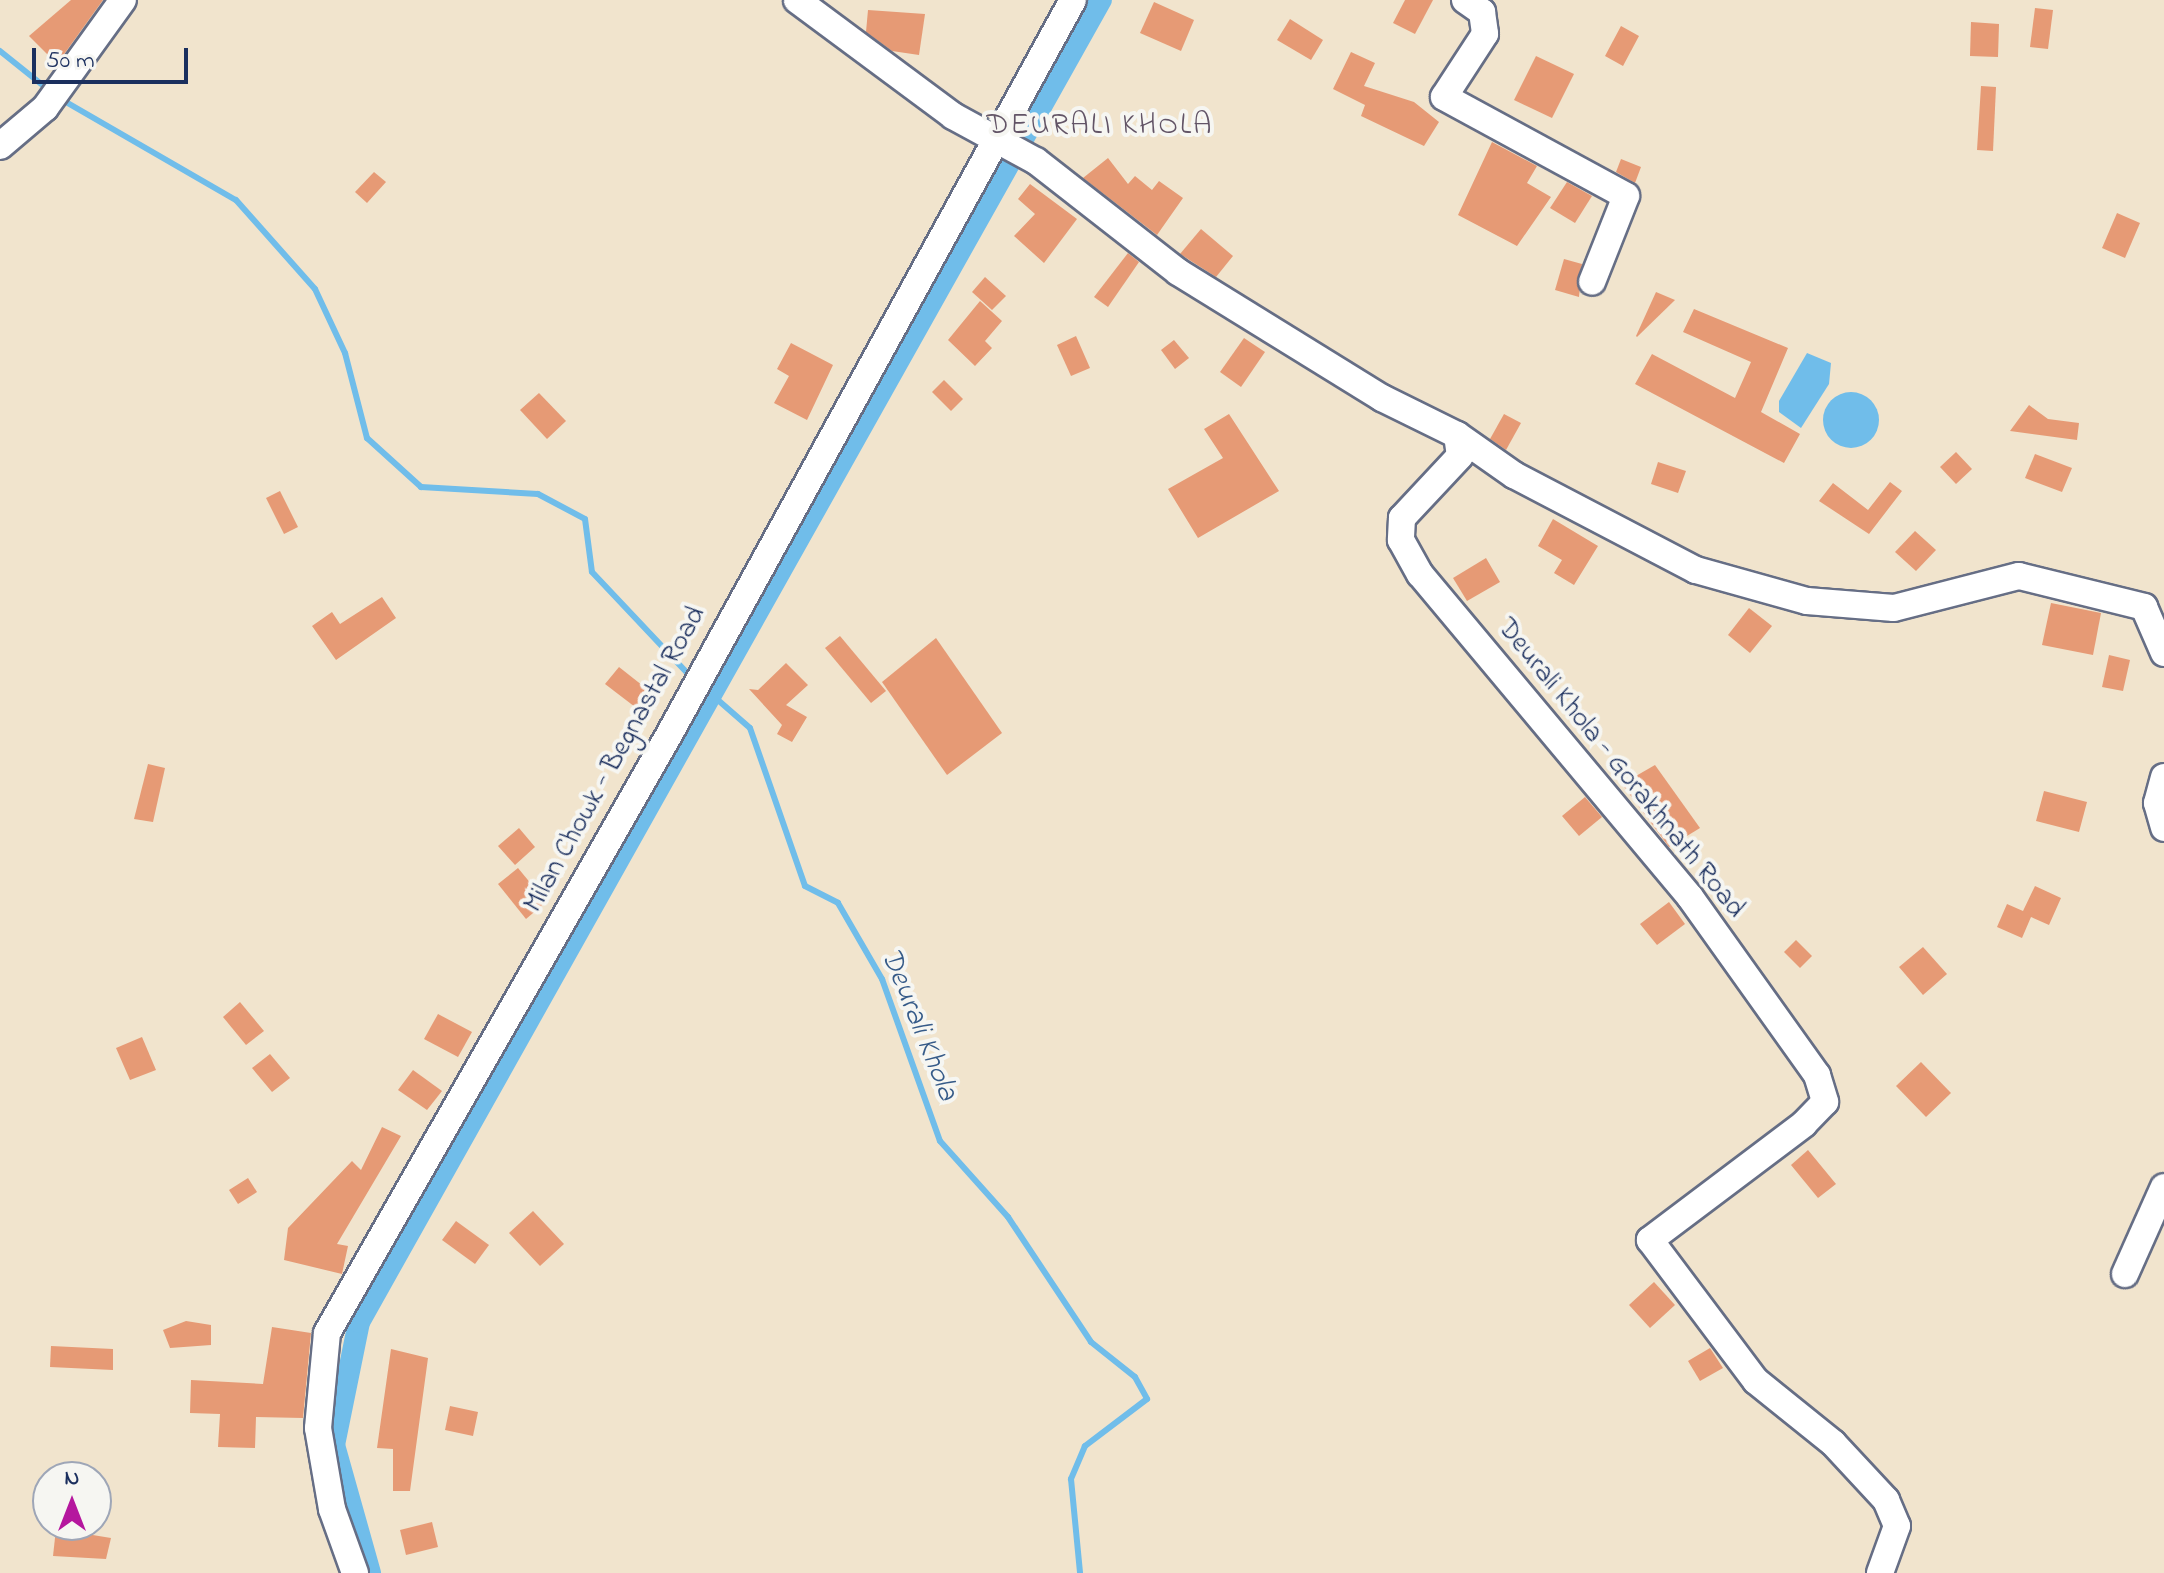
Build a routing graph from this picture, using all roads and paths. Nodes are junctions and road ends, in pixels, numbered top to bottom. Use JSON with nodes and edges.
{"nodes":[{"id":1,"x":123,"y":0,"type":"edge"},
{"id":2,"x":797,"y":0,"type":"edge"},
{"id":3,"x":1073,"y":0,"type":"edge"},
{"id":4,"x":1465,"y":0,"type":"edge"},
{"id":5,"x":1002,"y":137,"type":"junction"},
{"id":6,"x":0,"y":146,"type":"edge"},
{"id":7,"x":1592,"y":282,"type":"dead end"},
{"id":8,"x":1457,"y":435,"type":"junction"},
{"id":9,"x":2164,"y":653,"type":"edge"},
{"id":10,"x":2164,"y":777,"type":"edge"},
{"id":11,"x":2164,"y":828,"type":"edge"},
{"id":12,"x":2164,"y":1187,"type":"edge"},
{"id":13,"x":2125,"y":1274,"type":"dead end"},
{"id":14,"x":355,"y":1573,"type":"edge"},
{"id":15,"x":1880,"y":1573,"type":"edge"}],
"edges":[{"from":1,"to":6,"type":"street"},
{"from":2,"to":5,"type":"street"},
{"from":3,"to":5,"type":"street","name":"Milan Chowk - Begnastal Road"},
{"from":4,"to":7,"type":"street"},
{"from":5,"to":8,"type":"street"},
{"from":5,"to":14,"type":"street","name":"Milan Chowk - Begnastal Road"},
{"from":8,"to":9,"type":"street"},
{"from":8,"to":15,"type":"street","name":"Deurali Khola - Gorakhnath Road"},
{"from":10,"to":11,"type":"street"},
{"from":12,"to":13,"type":"street"}]}
